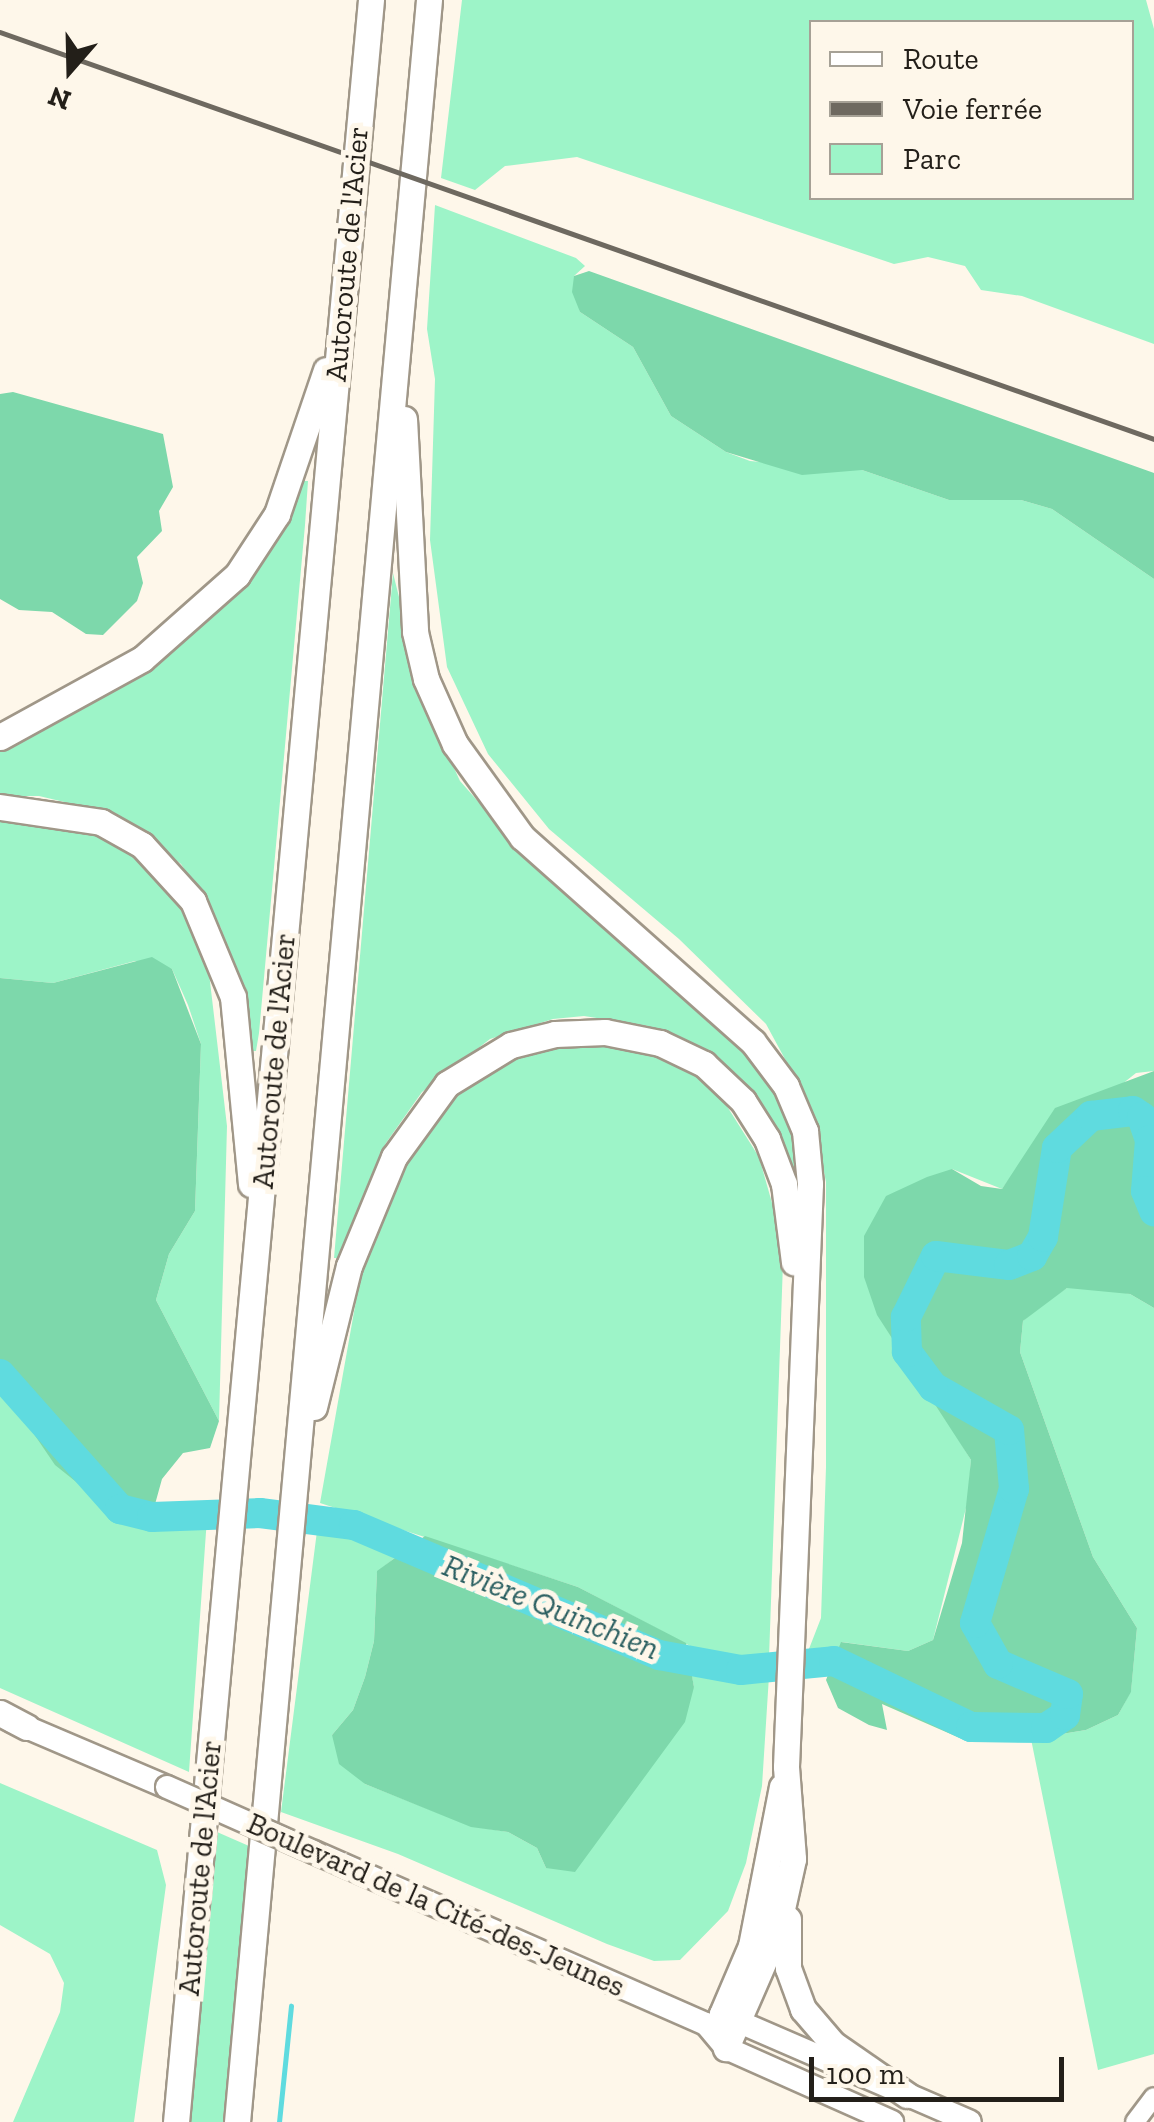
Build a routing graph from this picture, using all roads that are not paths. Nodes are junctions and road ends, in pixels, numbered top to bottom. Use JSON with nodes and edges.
{"nodes":[{"id":1,"x":370,"y":0,"type":"edge"},
{"id":2,"x":429,"y":0,"type":"edge"},
{"id":3,"x":341,"y":322,"type":"junction"},
{"id":4,"x":398,"y":334,"type":"junction"},
{"id":5,"x":0,"y":737,"type":"edge"},
{"id":6,"x":0,"y":808,"type":"edge"},
{"id":7,"x":257,"y":1254,"type":"junction"},
{"id":8,"x":798,"y":1346,"type":"junction"},
{"id":9,"x":293,"y":1494,"type":"junction"},
{"id":10,"x":0,"y":1714,"type":"edge"},
{"id":11,"x":26,"y":1727,"type":"joint"},
{"id":12,"x":786,"y":1767,"type":"junction"},
{"id":13,"x":789,"y":1884,"type":"junction"},
{"id":14,"x":722,"y":2020,"type":"junction"},
{"id":15,"x":726,"y":2048,"type":"joint"},
{"id":16,"x":907,"y":2095,"type":"junction"},
{"id":17,"x":176,"y":2122,"type":"edge"},
{"id":18,"x":237,"y":2122,"type":"edge"},
{"id":19,"x":892,"y":2122,"type":"edge"},
{"id":20,"x":970,"y":2122,"type":"edge"}],
"edges":[{"from":1,"to":3,"type":"highway","name":"Autoroute de l'Acier"},
{"from":2,"to":4,"type":"highway","name":"Autoroute de l'Acier"},
{"from":3,"to":5,"type":"highway"},
{"from":3,"to":7,"type":"highway","name":"Autoroute de l'Acier"},
{"from":4,"to":8,"type":"highway"},
{"from":4,"to":9,"type":"highway","name":"Autoroute de l'Acier"},
{"from":6,"to":7,"type":"highway"},
{"from":7,"to":17,"type":"highway","name":"Autoroute de l'Acier"},
{"from":8,"to":9,"type":"highway"},
{"from":8,"to":12,"type":"highway"},
{"from":9,"to":18,"type":"highway","name":"Autoroute de l'Acier"},
{"from":10,"to":11,"type":"highway"},
{"from":11,"to":14,"type":"main road","name":"Boulevard de la Cité-des-Jeunes","bridge":true},
{"from":12,"to":13,"type":"highway"},
{"from":12,"to":14,"type":"highway"},
{"from":13,"to":14,"type":"highway"},
{"from":13,"to":16,"type":"highway"},
{"from":14,"to":15,"type":"highway"},
{"from":14,"to":16,"type":"main road","name":"Boulevard de la Cité-des-Jeunes"},
{"from":15,"to":19,"type":"main road"},
{"from":16,"to":20,"type":"main road","name":"Boulevard de la Cité-des-Jeunes"}]}
